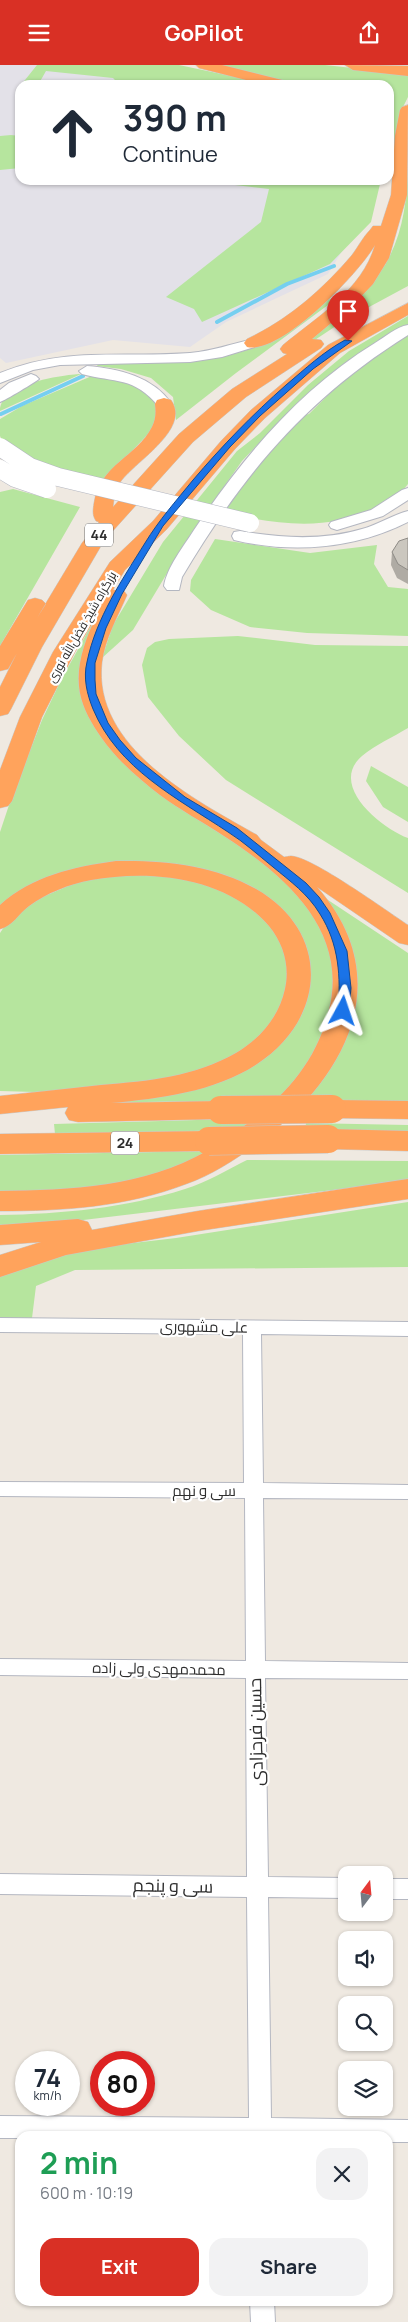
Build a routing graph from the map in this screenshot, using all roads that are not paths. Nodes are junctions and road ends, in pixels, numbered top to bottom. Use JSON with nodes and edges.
{"nodes":[{"id":1,"x":204,"y":65,"type":"edge"},
{"id":2,"x":353,"y":65,"type":"edge"},
{"id":3,"x":407,"y":71,"type":"edge"},
{"id":4,"x":265,"y":80,"type":"edge"},
{"id":5,"x":408,"y":110,"type":"edge"},
{"id":6,"x":394,"y":185,"type":"edge"},
{"id":7,"x":399,"y":195,"type":"junction"},
{"id":8,"x":394,"y":219,"type":"junction"},
{"id":9,"x":408,"y":291,"type":"edge"},
{"id":10,"x":408,"y":308,"type":"edge"},
{"id":11,"x":408,"y":329,"type":"edge"},
{"id":12,"x":253,"y":343,"type":"joint"},
{"id":13,"x":0,"y":378,"type":"edge"},
{"id":14,"x":239,"y":393,"type":"junction"},
{"id":15,"x":0,"y":397,"type":"edge"},
{"id":16,"x":164,"y":404,"type":"joint"},
{"id":17,"x":0,"y":447,"type":"edge"},
{"id":18,"x":0,"y":469,"type":"edge"},
{"id":19,"x":408,"y":493,"type":"edge"},
{"id":20,"x":408,"y":516,"type":"edge"},
{"id":21,"x":160,"y":525,"type":"junction"},
{"id":22,"x":245,"y":529,"type":"junction"},
{"id":23,"x":98,"y":536,"type":"junction"},
{"id":24,"x":173,"y":586,"type":"dead end"},
{"id":25,"x":0,"y":663,"type":"edge"},
{"id":26,"x":0,"y":709,"type":"edge"},
{"id":27,"x":0,"y":801,"type":"edge"},
{"id":28,"x":233,"y":831,"type":"junction"},
{"id":29,"x":0,"y":921,"type":"edge"},
{"id":30,"x":408,"y":937,"type":"edge"},
{"id":31,"x":0,"y":1105,"type":"edge"},
{"id":32,"x":408,"y":1110,"type":"edge"},
{"id":33,"x":0,"y":1114,"type":"edge"},
{"id":34,"x":408,"y":1141,"type":"edge"},
{"id":35,"x":0,"y":1144,"type":"edge"},
{"id":36,"x":408,"y":1189,"type":"edge"},
{"id":37,"x":0,"y":1201,"type":"edge"},
{"id":38,"x":198,"y":1221,"type":"junction"},
{"id":39,"x":9,"y":1234,"type":"edge"},
{"id":40,"x":0,"y":1266,"type":"edge"},
{"id":41,"x":0,"y":1325,"type":"edge"},
{"id":42,"x":252,"y":1327,"type":"junction"},
{"id":43,"x":408,"y":1329,"type":"edge"},
{"id":44,"x":0,"y":1489,"type":"edge"},
{"id":45,"x":253,"y":1491,"type":"junction"},
{"id":46,"x":408,"y":1493,"type":"edge"},
{"id":47,"x":0,"y":1667,"type":"edge"},
{"id":48,"x":256,"y":1670,"type":"junction"},
{"id":49,"x":408,"y":1671,"type":"edge"},
{"id":50,"x":0,"y":1884,"type":"edge"},
{"id":51,"x":258,"y":1887,"type":"junction"},
{"id":52,"x":338,"y":1888,"type":"edge"},
{"id":53,"x":393,"y":1889,"type":"edge"},
{"id":54,"x":408,"y":1889,"type":"edge"},
{"id":55,"x":0,"y":2127,"type":"edge"},
{"id":56,"x":173,"y":2131,"type":"edge"},
{"id":57,"x":260,"y":2131,"type":"edge"},
{"id":58,"x":393,"y":2131,"type":"edge"},
{"id":59,"x":408,"y":2131,"type":"edge"},
{"id":60,"x":262,"y":2306,"type":"edge"},
{"id":61,"x":262,"y":2322,"type":"edge"}],
"edges":[{"from":1,"to":4,"type":"highway"},
{"from":2,"to":3,"type":"highway"},
{"from":5,"to":7,"type":"highway"},
{"from":6,"to":7,"type":"highway"},
{"from":7,"to":8,"type":"highway"},
{"from":8,"to":12,"type":"highway"},
{"from":8,"to":14,"type":"highway"},
{"from":9,"to":14,"type":"highway","number":"44"},
{"from":10,"to":21,"type":"highway","name":"بزرگراه شیخ فضل‌الله نوری","number":"44"},
{"from":11,"to":24,"type":"street"},
{"from":12,"to":13,"type":"street"},
{"from":14,"to":23,"type":"highway","number":"44"},
{"from":15,"to":16,"type":"street"},
{"from":16,"to":23,"type":"highway"},
{"from":17,"to":22,"type":"street","bridge":true},
{"from":18,"to":22,"type":"street","bridge":true},
{"from":19,"to":22,"type":"street"},
{"from":20,"to":22,"type":"street"},
{"from":21,"to":27,"type":"highway","name":"بزرگراه شیخ فضل‌الله نوری","number":"44"},
{"from":21,"to":28,"type":"highway"},
{"from":23,"to":25,"type":"highway"},
{"from":23,"to":26,"type":"highway","number":"44"},
{"from":28,"to":30,"type":"highway"},
{"from":28,"to":37,"type":"highway"},
{"from":29,"to":31,"type":"highway"},
{"from":32,"to":33,"type":"highway","number":"24","bridge":true},
{"from":34,"to":35,"type":"highway","number":"24","bridge":true},
{"from":36,"to":38,"type":"highway"},
{"from":38,"to":39,"type":"highway"},
{"from":38,"to":40,"type":"highway"},
{"from":41,"to":42,"type":"street","name":"علی مشهوری"},
{"from":42,"to":43,"type":"street","name":"علی مشهوری"},
{"from":42,"to":45,"type":"street","name":"حسین فرحزادی"},
{"from":44,"to":45,"type":"street","name":"سی و نهم"},
{"from":45,"to":46,"type":"street","name":"سی و نهم"},
{"from":45,"to":48,"type":"street","name":"حسین فرحزادی"},
{"from":47,"to":48,"type":"street","name":"محمدمهدی ولی زاده"},
{"from":48,"to":49,"type":"street","name":"محمدمهدی ولی زاده"},
{"from":48,"to":51,"type":"street","name":"حسین فرحزادی"},
{"from":50,"to":51,"type":"street","name":"سی و پنجم"},
{"from":51,"to":52,"type":"street","name":"سی و پنجم"},
{"from":51,"to":57,"type":"street","name":"حسین فرحزادی"},
{"from":53,"to":54,"type":"street"},
{"from":55,"to":56,"type":"street"},
{"from":58,"to":59,"type":"street"},
{"from":60,"to":61,"type":"street"}]}
